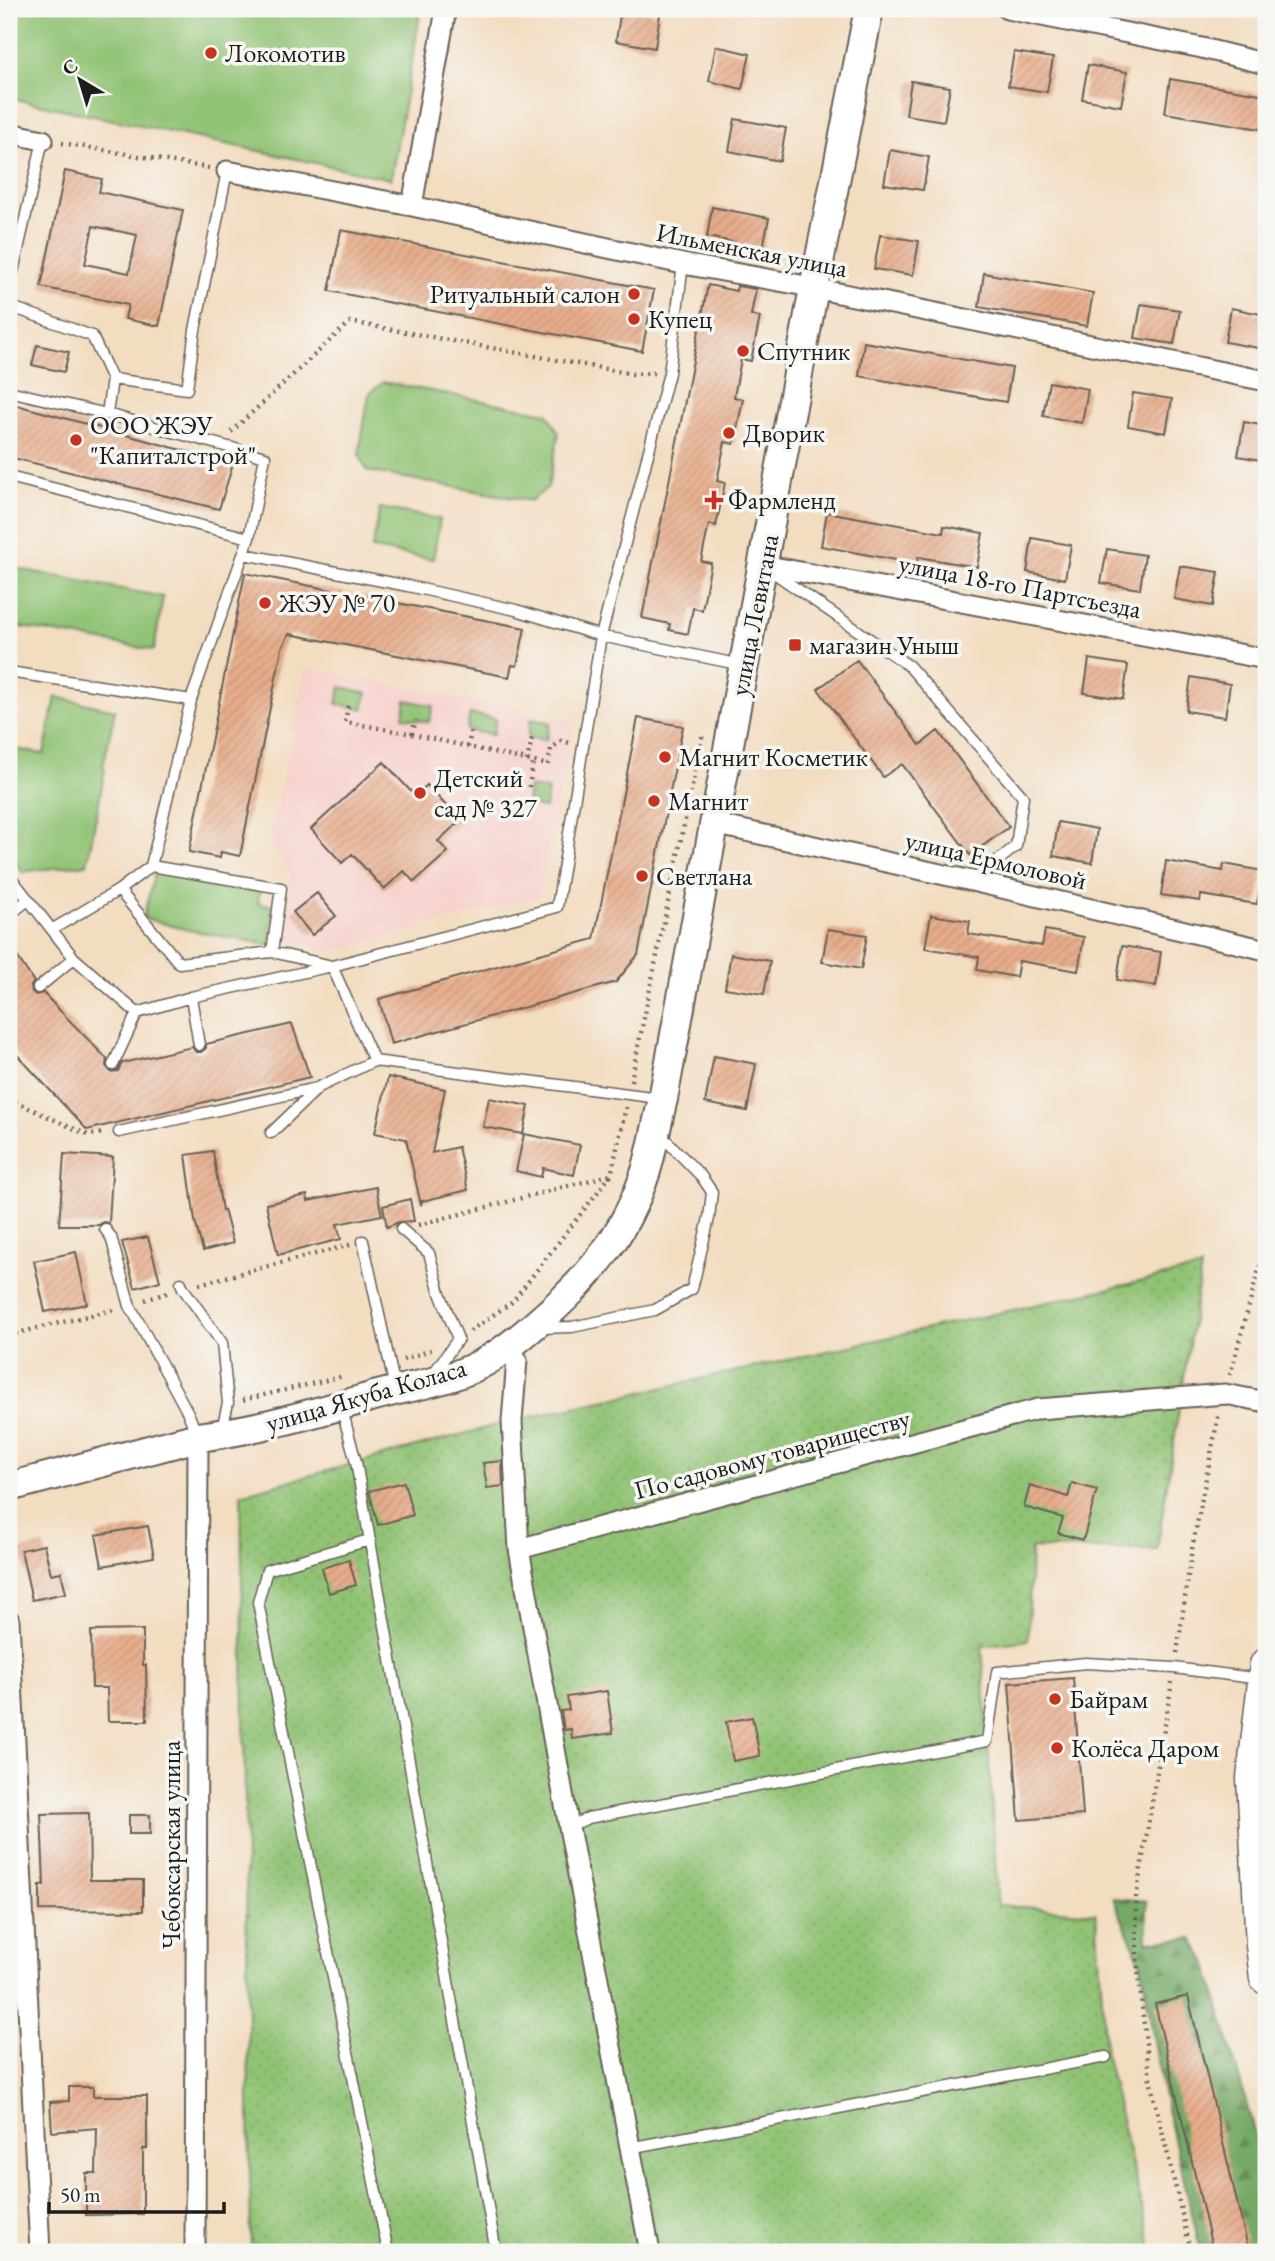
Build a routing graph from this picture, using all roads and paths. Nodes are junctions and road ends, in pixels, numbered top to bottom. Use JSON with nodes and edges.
{"nodes":[{"id":1,"x":446,"y":9,"type":"edge"},
{"id":2,"x":869,"y":9,"type":"edge"},
{"id":3,"x":1007,"y":9,"type":"edge"},
{"id":4,"x":1266,"y":64,"type":"edge"},
{"id":5,"x":9,"y":133,"type":"edge"},
{"id":6,"x":43,"y":140,"type":"junction"},
{"id":7,"x":227,"y":172,"type":"junction"},
{"id":8,"x":412,"y":206,"type":"junction"},
{"id":9,"x":683,"y":264,"type":"junction"},
{"id":10,"x":814,"y":288,"type":"junction"},
{"id":11,"x":9,"y":289,"type":"edge"},
{"id":12,"x":9,"y":306,"type":"edge"},
{"id":13,"x":669,"y":373,"type":"junction"},
{"id":14,"x":112,"y":379,"type":"junction"},
{"id":15,"x":1266,"y":381,"type":"edge"},
{"id":16,"x":9,"y":391,"type":"edge"},
{"id":17,"x":107,"y":414,"type":"junction"},
{"id":18,"x":218,"y":445,"type":"junction"},
{"id":19,"x":9,"y":477,"type":"edge"},
{"id":20,"x":250,"y":538,"type":"junction"},
{"id":21,"x":244,"y":554,"type":"junction"},
{"id":22,"x":763,"y":565,"type":"junction"},
{"id":23,"x":601,"y":636,"type":"junction"},
{"id":24,"x":1266,"y":659,"type":"edge"},
{"id":25,"x":745,"y":666,"type":"junction"},
{"id":26,"x":9,"y":672,"type":"edge"},
{"id":27,"x":191,"y":700,"type":"junction"},
{"id":28,"x":348,"y":706,"type":"dead end"},
{"id":29,"x":416,"y":720,"type":"dead end"},
{"id":30,"x":704,"y":725,"type":"dead end"},
{"id":31,"x":471,"y":731,"type":"dead end"},
{"id":32,"x":412,"y":734,"type":"junction"},
{"id":33,"x":532,"y":738,"type":"dead end"},
{"id":34,"x":585,"y":744,"type":"junction"},
{"id":35,"x":467,"y":747,"type":"junction"},
{"id":36,"x":530,"y":761,"type":"junction"},
{"id":37,"x":529,"y":787,"type":"dead end"},
{"id":38,"x":713,"y":824,"type":"junction"},
{"id":39,"x":151,"y":866,"type":"junction"},
{"id":40,"x":9,"y":875,"type":"edge"},
{"id":41,"x":972,"y":881,"type":"junction"},
{"id":42,"x":119,"y":890,"type":"junction"},
{"id":43,"x":28,"y":900,"type":"junction"},
{"id":44,"x":9,"y":915,"type":"edge"},
{"id":45,"x":53,"y":929,"type":"junction"},
{"id":46,"x":1266,"y":950,"type":"edge"},
{"id":47,"x":272,"y":952,"type":"junction"},
{"id":48,"x":74,"y":958,"type":"junction"},
{"id":49,"x":332,"y":966,"type":"junction"},
{"id":50,"x":38,"y":988,"type":"dead end"},
{"id":51,"x":191,"y":997,"type":"junction"},
{"id":52,"x":137,"y":1013,"type":"junction"},
{"id":53,"x":199,"y":1045,"type":"dead end"},
{"id":54,"x":374,"y":1060,"type":"junction"},
{"id":55,"x":113,"y":1065,"type":"dead end"},
{"id":56,"x":317,"y":1088,"type":"junction"},
{"id":57,"x":629,"y":1093,"type":"junction"},
{"id":58,"x":663,"y":1098,"type":"junction"},
{"id":59,"x":9,"y":1099,"type":"edge"},
{"id":60,"x":656,"y":1130,"type":"junction"},
{"id":61,"x":119,"y":1132,"type":"joint"},
{"id":62,"x":271,"y":1133,"type":"dead end"},
{"id":63,"x":611,"y":1175,"type":"junction"},
{"id":64,"x":105,"y":1229,"type":"dead end"},
{"id":65,"x":401,"y":1229,"type":"joint"},
{"id":66,"x":363,"y":1241,"type":"joint"},
{"id":67,"x":1266,"y":1244,"type":"edge"},
{"id":68,"x":182,"y":1285,"type":"junction"},
{"id":69,"x":130,"y":1306,"type":"junction"},
{"id":70,"x":531,"y":1328,"type":"junction"},
{"id":71,"x":9,"y":1335,"type":"edge"},
{"id":72,"x":458,"y":1339,"type":"junction"},
{"id":73,"x":510,"y":1347,"type":"junction"},
{"id":74,"x":350,"y":1374,"type":"dead end"},
{"id":75,"x":393,"y":1377,"type":"junction"},
{"id":76,"x":428,"y":1382,"type":"junction"},
{"id":77,"x":1225,"y":1394,"type":"junction"},
{"id":78,"x":1266,"y":1402,"type":"edge"},
{"id":79,"x":228,"y":1404,"type":"junction"},
{"id":80,"x":341,"y":1406,"type":"junction"},
{"id":81,"x":209,"y":1436,"type":"junction"},
{"id":82,"x":9,"y":1487,"type":"edge"},
{"id":83,"x":369,"y":1540,"type":"junction"},
{"id":84,"x":519,"y":1549,"type":"junction"},
{"id":85,"x":9,"y":1620,"type":"edge"},
{"id":86,"x":1174,"y":1668,"type":"junction"},
{"id":87,"x":1265,"y":1672,"type":"edge"},
{"id":88,"x":569,"y":1827,"type":"junction"},
{"id":89,"x":1261,"y":1861,"type":"edge"},
{"id":90,"x":1266,"y":1978,"type":"edge"},
{"id":91,"x":1106,"y":2057,"type":"dead end"},
{"id":92,"x":629,"y":2148,"type":"junction"},
{"id":93,"x":40,"y":2252,"type":"edge"},
{"id":94,"x":195,"y":2252,"type":"edge"},
{"id":95,"x":388,"y":2252,"type":"edge"},
{"id":96,"x":496,"y":2252,"type":"edge"},
{"id":97,"x":650,"y":2252,"type":"edge"},
{"id":98,"x":1191,"y":2252,"type":"edge"}],
"edges":[{"from":1,"to":8,"type":"street"},
{"from":2,"to":10,"type":"street","name":"улица Левитана"},
{"from":3,"to":4,"type":"street"},
{"from":5,"to":6,"type":"street"},
{"from":6,"to":7,"type":"path"},
{"from":6,"to":11,"type":"lane"},
{"from":7,"to":8,"type":"street","name":"Ильменская улица"},
{"from":7,"to":14,"type":"lane"},
{"from":8,"to":9,"type":"street","name":"Ильменская улица"},
{"from":9,"to":10,"type":"street","name":"Ильменская улица"},
{"from":9,"to":13,"type":"lane"},
{"from":10,"to":15,"type":"street","name":"Ильменская улица"},
{"from":10,"to":22,"type":"street","name":"улица Левитана"},
{"from":12,"to":14,"type":"lane"},
{"from":13,"to":18,"type":"path"},
{"from":13,"to":23,"type":"lane"},
{"from":14,"to":17,"type":"lane"},
{"from":16,"to":17,"type":"lane"},
{"from":17,"to":18,"type":"lane"},
{"from":18,"to":20,"type":"lane"},
{"from":19,"to":20,"type":"lane"},
{"from":20,"to":21,"type":"lane"},
{"from":21,"to":23,"type":"lane"},
{"from":21,"to":27,"type":"lane"},
{"from":22,"to":24,"type":"street","name":"улица 18-го Партсъезда"},
{"from":22,"to":25,"type":"street","name":"улица Левитана"},
{"from":22,"to":41,"type":"lane"},
{"from":23,"to":25,"type":"lane"},
{"from":23,"to":34,"type":"lane"},
{"from":25,"to":38,"type":"street","name":"улица Левитана"},
{"from":26,"to":27,"type":"lane"},
{"from":27,"to":39,"type":"lane"},
{"from":28,"to":32,"type":"path"},
{"from":29,"to":32,"type":"path"},
{"from":30,"to":57,"type":"path"},
{"from":31,"to":35,"type":"path"},
{"from":32,"to":35,"type":"path"},
{"from":33,"to":36,"type":"path"},
{"from":34,"to":36,"type":"path"},
{"from":34,"to":49,"type":"lane"},
{"from":35,"to":36,"type":"path"},
{"from":36,"to":37,"type":"path"},
{"from":38,"to":41,"type":"street","name":"улица Ермоловой"},
{"from":38,"to":58,"type":"street","name":"улица Левитана"},
{"from":39,"to":42,"type":"lane"},
{"from":39,"to":47,"type":"lane"},
{"from":40,"to":43,"type":"lane"},
{"from":41,"to":46,"type":"street","name":"улица Ермоловой"},
{"from":42,"to":45,"type":"lane"},
{"from":42,"to":47,"type":"lane"},
{"from":43,"to":44,"type":"lane"},
{"from":43,"to":45,"type":"lane"},
{"from":45,"to":48,"type":"lane"},
{"from":47,"to":49,"type":"lane"},
{"from":48,"to":50,"type":"lane"},
{"from":48,"to":52,"type":"lane"},
{"from":49,"to":51,"type":"lane"},
{"from":49,"to":54,"type":"lane"},
{"from":51,"to":52,"type":"lane"},
{"from":51,"to":53,"type":"lane"},
{"from":52,"to":55,"type":"lane"},
{"from":54,"to":56,"type":"lane"},
{"from":54,"to":57,"type":"lane"},
{"from":56,"to":61,"type":"lane"},
{"from":56,"to":62,"type":"lane"},
{"from":57,"to":58,"type":"lane"},
{"from":57,"to":63,"type":"path"},
{"from":58,"to":60,"type":"street","name":"улица Якуба Коласа"},
{"from":59,"to":61,"type":"path"},
{"from":60,"to":70,"type":"street","name":"улица Якуба Коласа"},
{"from":60,"to":70,"type":"lane"},
{"from":63,"to":65,"type":"path"},
{"from":63,"to":72,"type":"path"},
{"from":64,"to":69,"type":"lane"},
{"from":65,"to":72,"type":"lane"},
{"from":66,"to":68,"type":"path"},
{"from":66,"to":75,"type":"lane"},
{"from":67,"to":77,"type":"path"},
{"from":68,"to":69,"type":"path"},
{"from":68,"to":79,"type":"lane"},
{"from":69,"to":71,"type":"path"},
{"from":69,"to":81,"type":"lane"},
{"from":70,"to":73,"type":"street","name":"улица Якуба Коласа"},
{"from":72,"to":75,"type":"path"},
{"from":72,"to":76,"type":"lane"},
{"from":73,"to":76,"type":"street","name":"улица Якуба Коласа"},
{"from":73,"to":84,"type":"street"},
{"from":74,"to":79,"type":"path"},
{"from":75,"to":76,"type":"street","name":"улица Якуба Коласа"},
{"from":75,"to":80,"type":"street","name":"улица Якуба Коласа"},
{"from":77,"to":78,"type":"street","name":"По садовому товариществу"},
{"from":77,"to":84,"type":"street","name":"По садовому товариществу"},
{"from":77,"to":86,"type":"path"},
{"from":79,"to":81,"type":"lane"},
{"from":80,"to":81,"type":"street","name":"улица Якуба Коласа"},
{"from":80,"to":83,"type":"lane"},
{"from":81,"to":82,"type":"street","name":"улица Якуба Коласа"},
{"from":81,"to":94,"type":"street","name":"Чебоксарская улица"},
{"from":83,"to":95,"type":"lane"},
{"from":83,"to":96,"type":"lane"},
{"from":84,"to":88,"type":"street"},
{"from":85,"to":93,"type":"street"},
{"from":86,"to":87,"type":"lane"},
{"from":86,"to":88,"type":"lane"},
{"from":86,"to":98,"type":"path"},
{"from":87,"to":89,"type":"main road"},
{"from":88,"to":92,"type":"street"},
{"from":89,"to":90,"type":"main road"},
{"from":91,"to":92,"type":"lane"},
{"from":92,"to":97,"type":"street"}]}
